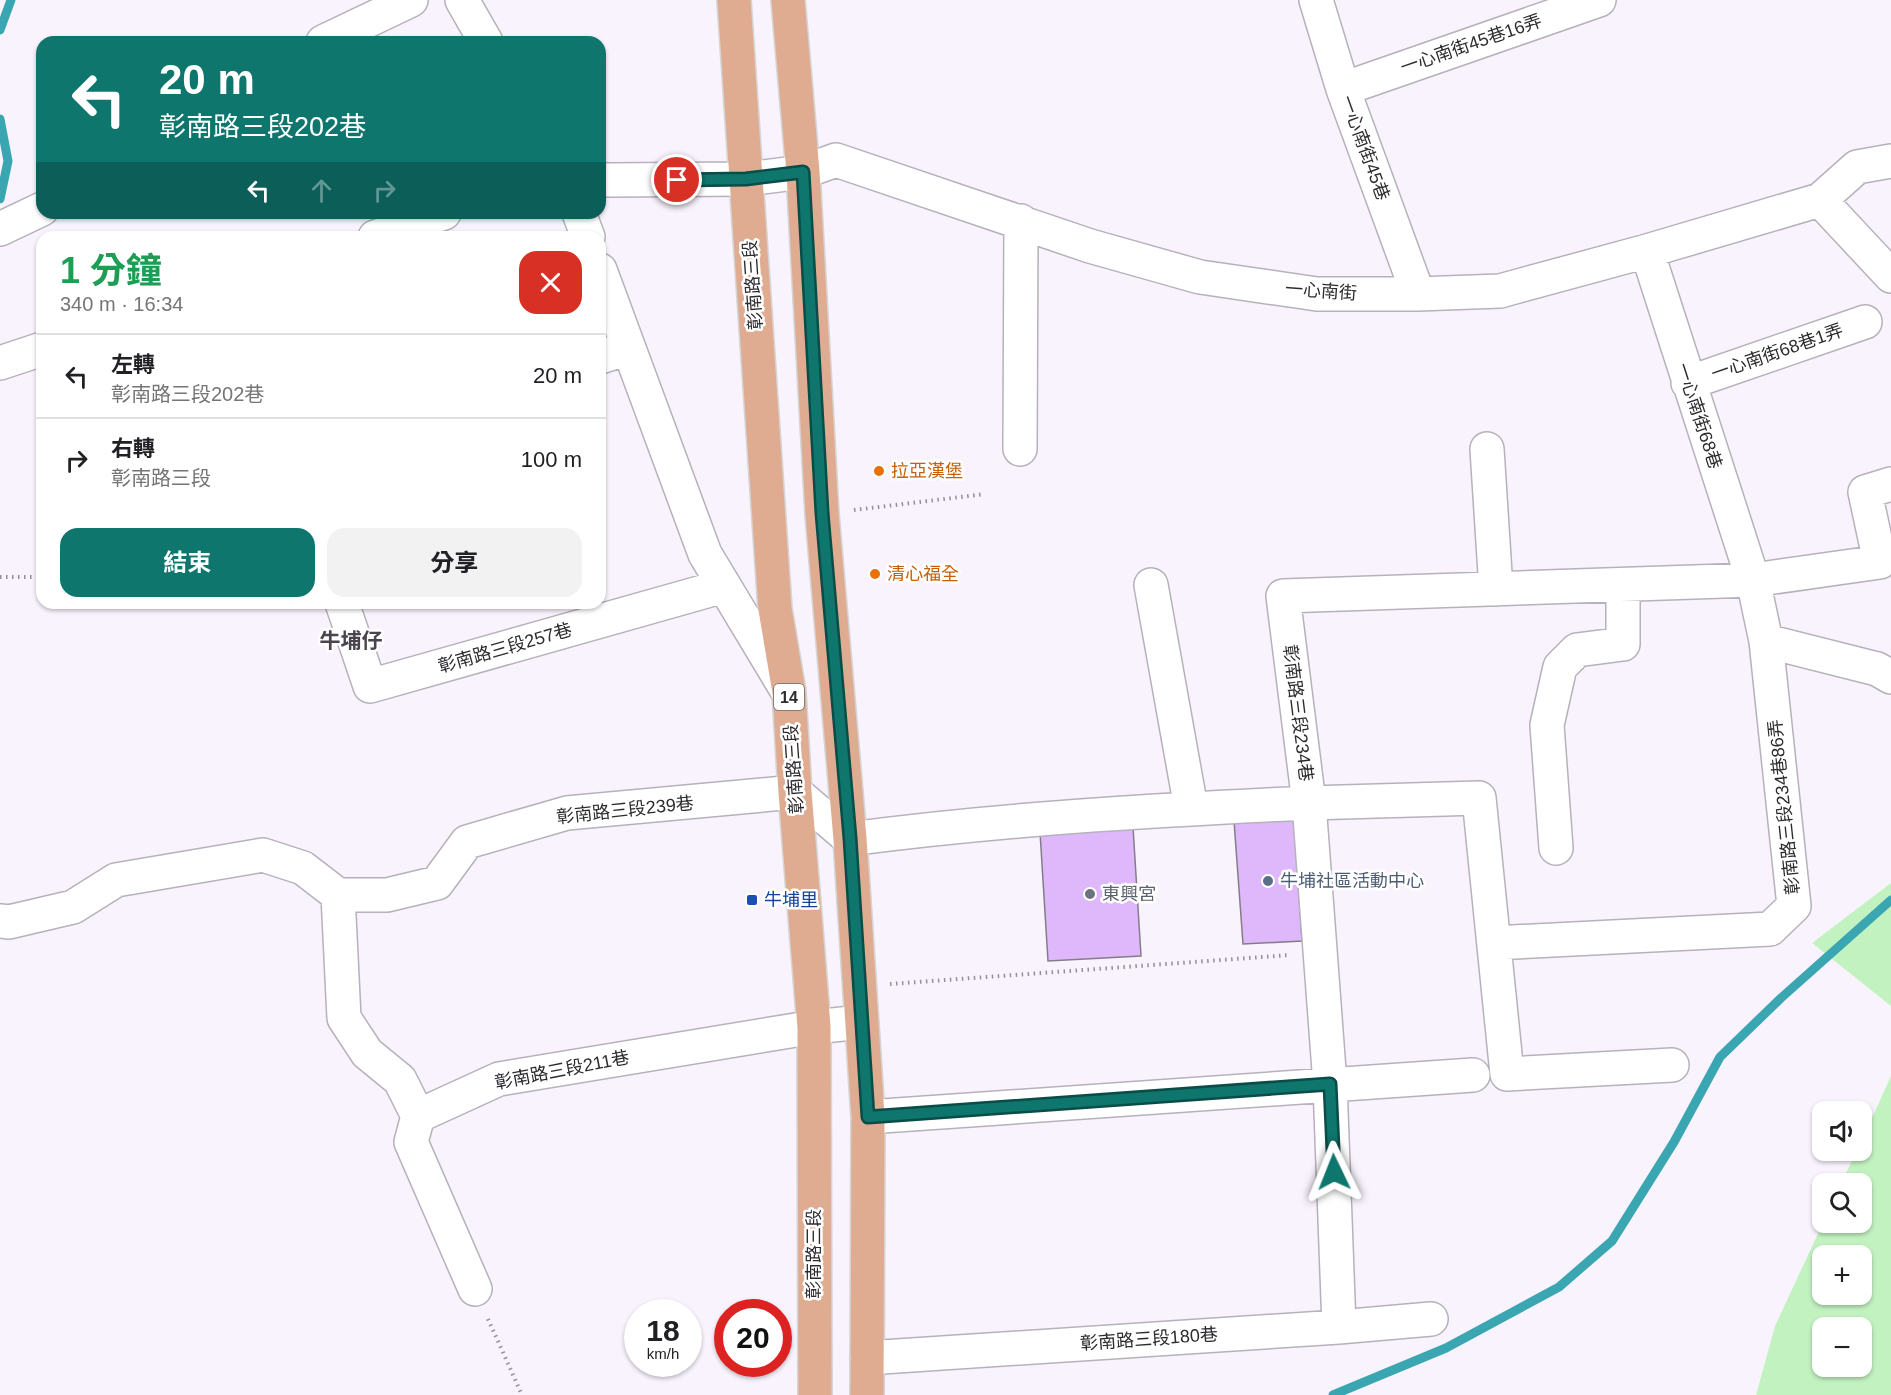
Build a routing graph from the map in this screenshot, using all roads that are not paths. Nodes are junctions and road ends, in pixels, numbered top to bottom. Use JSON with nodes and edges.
{"nodes":[{"id":1,"x":411,"y":0,"type":"edge"},
{"id":2,"x":462,"y":0,"type":"edge"},
{"id":3,"x":734,"y":0,"type":"edge"},
{"id":4,"x":788,"y":0,"type":"edge"},
{"id":5,"x":1316,"y":0,"type":"edge"},
{"id":6,"x":1599,"y":0,"type":"edge"},
{"id":7,"x":336,"y":36,"type":"edge"},
{"id":8,"x":483,"y":36,"type":"edge"},
{"id":9,"x":1343,"y":89,"type":"junction"},
{"id":10,"x":1891,"y":161,"type":"edge"},
{"id":11,"x":803,"y":172,"type":"junction"},
{"id":12,"x":606,"y":179,"type":"edge"},
{"id":13,"x":746,"y":179,"type":"junction"},
{"id":14,"x":1820,"y":200,"type":"junction"},
{"id":15,"x":36,"y":212,"type":"edge"},
{"id":16,"x":427,"y":219,"type":"edge"},
{"id":17,"x":1021,"y":221,"type":"junction"},
{"id":18,"x":0,"y":229,"type":"edge"},
{"id":19,"x":392,"y":231,"type":"edge"},
{"id":20,"x":1647,"y":251,"type":"junction"},
{"id":21,"x":1891,"y":276,"type":"edge"},
{"id":22,"x":1418,"y":294,"type":"junction"},
{"id":23,"x":606,"y":305,"type":"edge"},
{"id":24,"x":1865,"y":322,"type":"dead end"},
{"id":25,"x":36,"y":351,"type":"edge"},
{"id":26,"x":614,"y":352,"type":"edge"},
{"id":27,"x":0,"y":363,"type":"edge"},
{"id":28,"x":1688,"y":383,"type":"junction"},
{"id":29,"x":1020,"y":449,"type":"dead end"},
{"id":30,"x":1487,"y":449,"type":"dead end"},
{"id":31,"x":1891,"y":484,"type":"edge"},
{"id":32,"x":1753,"y":580,"type":"junction"},
{"id":33,"x":1151,"y":585,"type":"dead end"},
{"id":34,"x":1623,"y":585,"type":"junction"},
{"id":35,"x":724,"y":586,"type":"junction"},
{"id":36,"x":1496,"y":589,"type":"junction"},
{"id":37,"x":344,"y":609,"type":"edge"},
{"id":38,"x":1766,"y":641,"type":"junction"},
{"id":39,"x":1886,"y":668,"type":"edge"},
{"id":40,"x":789,"y":692,"type":"junction"},
{"id":41,"x":795,"y":792,"type":"junction"},
{"id":42,"x":1309,"y":803,"type":"junction"},
{"id":43,"x":1191,"y":808,"type":"junction"},
{"id":44,"x":850,"y":838,"type":"junction"},
{"id":45,"x":1556,"y":848,"type":"dead end"},
{"id":46,"x":339,"y":895,"type":"junction"},
{"id":47,"x":0,"y":921,"type":"edge"},
{"id":48,"x":1494,"y":943,"type":"junction"},
{"id":49,"x":861,"y":1022,"type":"junction"},
{"id":50,"x":814,"y":1027,"type":"junction"},
{"id":51,"x":1672,"y":1065,"type":"dead end"},
{"id":52,"x":1473,"y":1075,"type":"dead end"},
{"id":53,"x":1330,"y":1084,"type":"junction"},
{"id":54,"x":418,"y":1116,"type":"junction"},
{"id":55,"x":868,"y":1117,"type":"junction"},
{"id":56,"x":475,"y":1289,"type":"road end"},
{"id":57,"x":1431,"y":1319,"type":"dead end"},
{"id":58,"x":1340,"y":1327,"type":"junction"},
{"id":59,"x":867,"y":1358,"type":"junction"},
{"id":60,"x":815,"y":1395,"type":"edge"},
{"id":61,"x":867,"y":1395,"type":"edge"}],
"edges":[{"from":1,"to":7,"type":"street"},
{"from":2,"to":8,"type":"street"},
{"from":3,"to":13,"type":"main road","name":"彰南路三段","number":"14"},
{"from":4,"to":11,"type":"main road"},
{"from":5,"to":9,"type":"street","name":"一心南街45巷"},
{"from":6,"to":9,"type":"street","name":"一心南街45巷16弄"},
{"from":9,"to":22,"type":"street","name":"一心南街45巷"},
{"from":10,"to":14,"type":"street","name":"一心南街"},
{"from":11,"to":13,"type":"street","name":"一心南街"},
{"from":11,"to":17,"type":"street","name":"一心南街"},
{"from":11,"to":44,"type":"main road"},
{"from":12,"to":13,"type":"street","name":"一心南街"},
{"from":13,"to":40,"type":"main road","name":"彰南路三段","number":"14"},
{"from":14,"to":20,"type":"street","name":"一心南街"},
{"from":14,"to":21,"type":"street"},
{"from":15,"to":18,"type":"street"},
{"from":16,"to":19,"type":"street"},
{"from":17,"to":22,"type":"street","name":"一心南街"},
{"from":17,"to":29,"type":"street"},
{"from":20,"to":22,"type":"street","name":"一心南街"},
{"from":20,"to":28,"type":"street","name":"一心南街68巷"},
{"from":23,"to":26,"type":"street"},
{"from":24,"to":28,"type":"street","name":"一心南街68巷1弄"},
{"from":25,"to":27,"type":"street"},
{"from":26,"to":35,"type":"street"},
{"from":28,"to":32,"type":"street","name":"一心南街68巷"},
{"from":30,"to":36,"type":"street"},
{"from":31,"to":32,"type":"street","name":"彰南路三段234巷"},
{"from":32,"to":34,"type":"street","name":"彰南路三段234巷"},
{"from":32,"to":38,"type":"street","name":"彰南路三段234巷86弄"},
{"from":33,"to":43,"type":"street"},
{"from":34,"to":36,"type":"street","name":"彰南路三段234巷"},
{"from":34,"to":45,"type":"street"},
{"from":35,"to":37,"type":"street","name":"彰南路三段257巷"},
{"from":35,"to":40,"type":"street"},
{"from":36,"to":42,"type":"street","name":"彰南路三段234巷"},
{"from":38,"to":39,"type":"street"},
{"from":38,"to":48,"type":"street","name":"彰南路三段234巷86弄"},
{"from":40,"to":41,"type":"main road","name":"彰南路三段","number":"14"},
{"from":41,"to":44,"type":"street"},
{"from":41,"to":46,"type":"street","name":"彰南路三段239巷"},
{"from":41,"to":50,"type":"main road","name":"彰南路三段","number":"14"},
{"from":42,"to":43,"type":"street","name":"彰南路三段234巷"},
{"from":42,"to":48,"type":"street"},
{"from":42,"to":53,"type":"street"},
{"from":43,"to":44,"type":"street","name":"彰南路三段234巷"},
{"from":44,"to":49,"type":"main road"},
{"from":46,"to":47,"type":"street"},
{"from":46,"to":54,"type":"street"},
{"from":48,"to":51,"type":"street"},
{"from":49,"to":50,"type":"street","name":"彰南路三段211巷"},
{"from":49,"to":55,"type":"main road"},
{"from":50,"to":54,"type":"street","name":"彰南路三段211巷"},
{"from":50,"to":60,"type":"main road","name":"彰南路三段","number":"14"},
{"from":52,"to":53,"type":"street"},
{"from":53,"to":55,"type":"street"},
{"from":53,"to":58,"type":"street"},
{"from":54,"to":56,"type":"street"},
{"from":55,"to":59,"type":"main road"},
{"from":57,"to":58,"type":"street","name":"彰南路三段180巷"},
{"from":58,"to":59,"type":"street","name":"彰南路三段180巷"},
{"from":59,"to":61,"type":"main road"}]}
